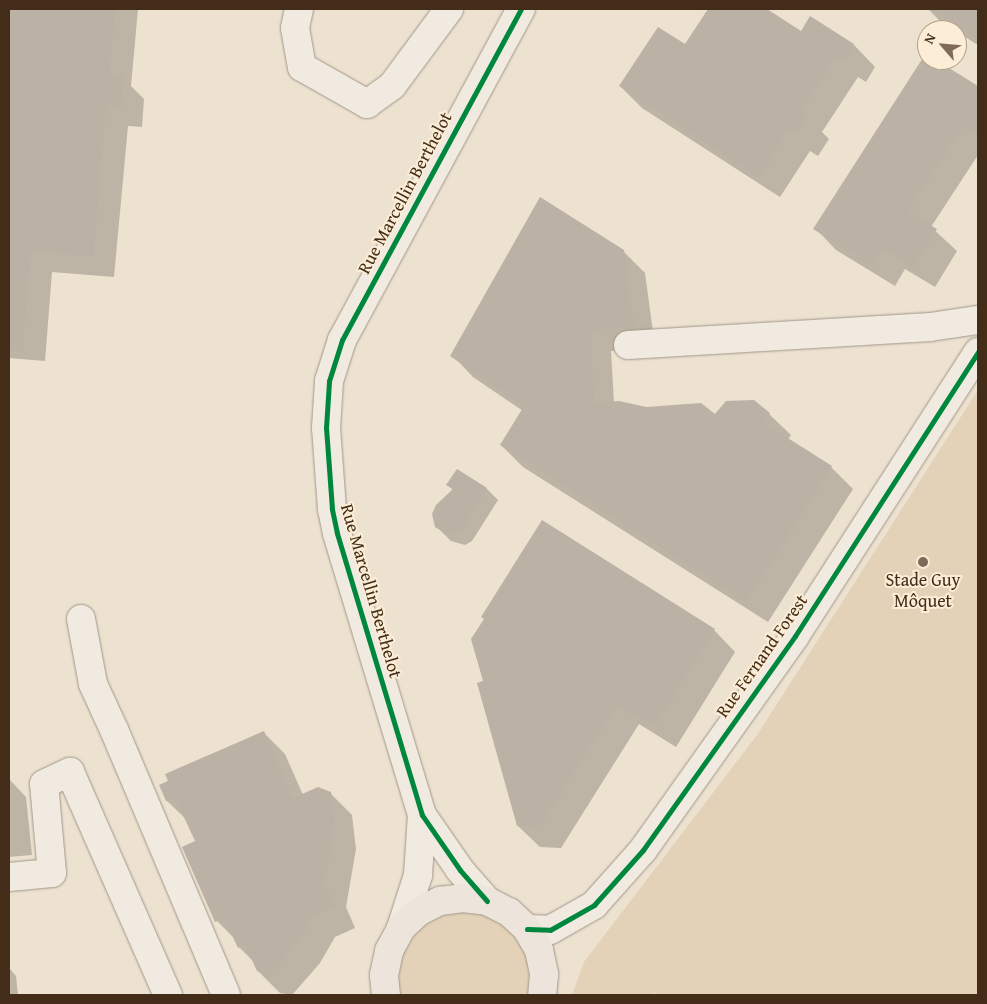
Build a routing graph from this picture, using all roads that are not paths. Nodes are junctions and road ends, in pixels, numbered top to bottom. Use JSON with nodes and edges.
{"nodes":[{"id":1,"x":299,"y":9,"type":"edge"},
{"id":2,"x":448,"y":9,"type":"edge"},
{"id":3,"x":521,"y":9,"type":"edge"},
{"id":4,"x":978,"y":320,"type":"edge"},
{"id":5,"x":628,"y":345,"type":"dead end"},
{"id":6,"x":978,"y":352,"type":"edge"},
{"id":7,"x":81,"y":619,"type":"dead end"},
{"id":8,"x":422,"y":815,"type":"junction"},
{"id":9,"x":9,"y":877,"type":"edge"},
{"id":10,"x":487,"y":901,"type":"junction"},
{"id":11,"x":401,"y":928,"type":"junction"},
{"id":12,"x":527,"y":929,"type":"junction"},
{"id":13,"x":382,"y":989,"type":"edge"},
{"id":14,"x":168,"y":995,"type":"edge"},
{"id":15,"x":226,"y":995,"type":"edge"},
{"id":16,"x":542,"y":995,"type":"edge"}],
"edges":[{"from":1,"to":2,"type":"street"},
{"from":3,"to":8,"type":"street","name":"Rue Marcellin Berthelot"},
{"from":4,"to":5,"type":"street"},
{"from":6,"to":12,"type":"street","name":"Rue Fernand Forest"},
{"from":7,"to":15,"type":"street"},
{"from":8,"to":10,"type":"street","name":"Rue Marcellin Berthelot"},
{"from":8,"to":11,"type":"street","name":"Rue Marcellin Berthelot"},
{"from":9,"to":14,"type":"street"},
{"from":10,"to":11,"type":"main road"},
{"from":10,"to":12,"type":"main road"},
{"from":11,"to":13,"type":"main road"},
{"from":12,"to":16,"type":"main road"}]}
